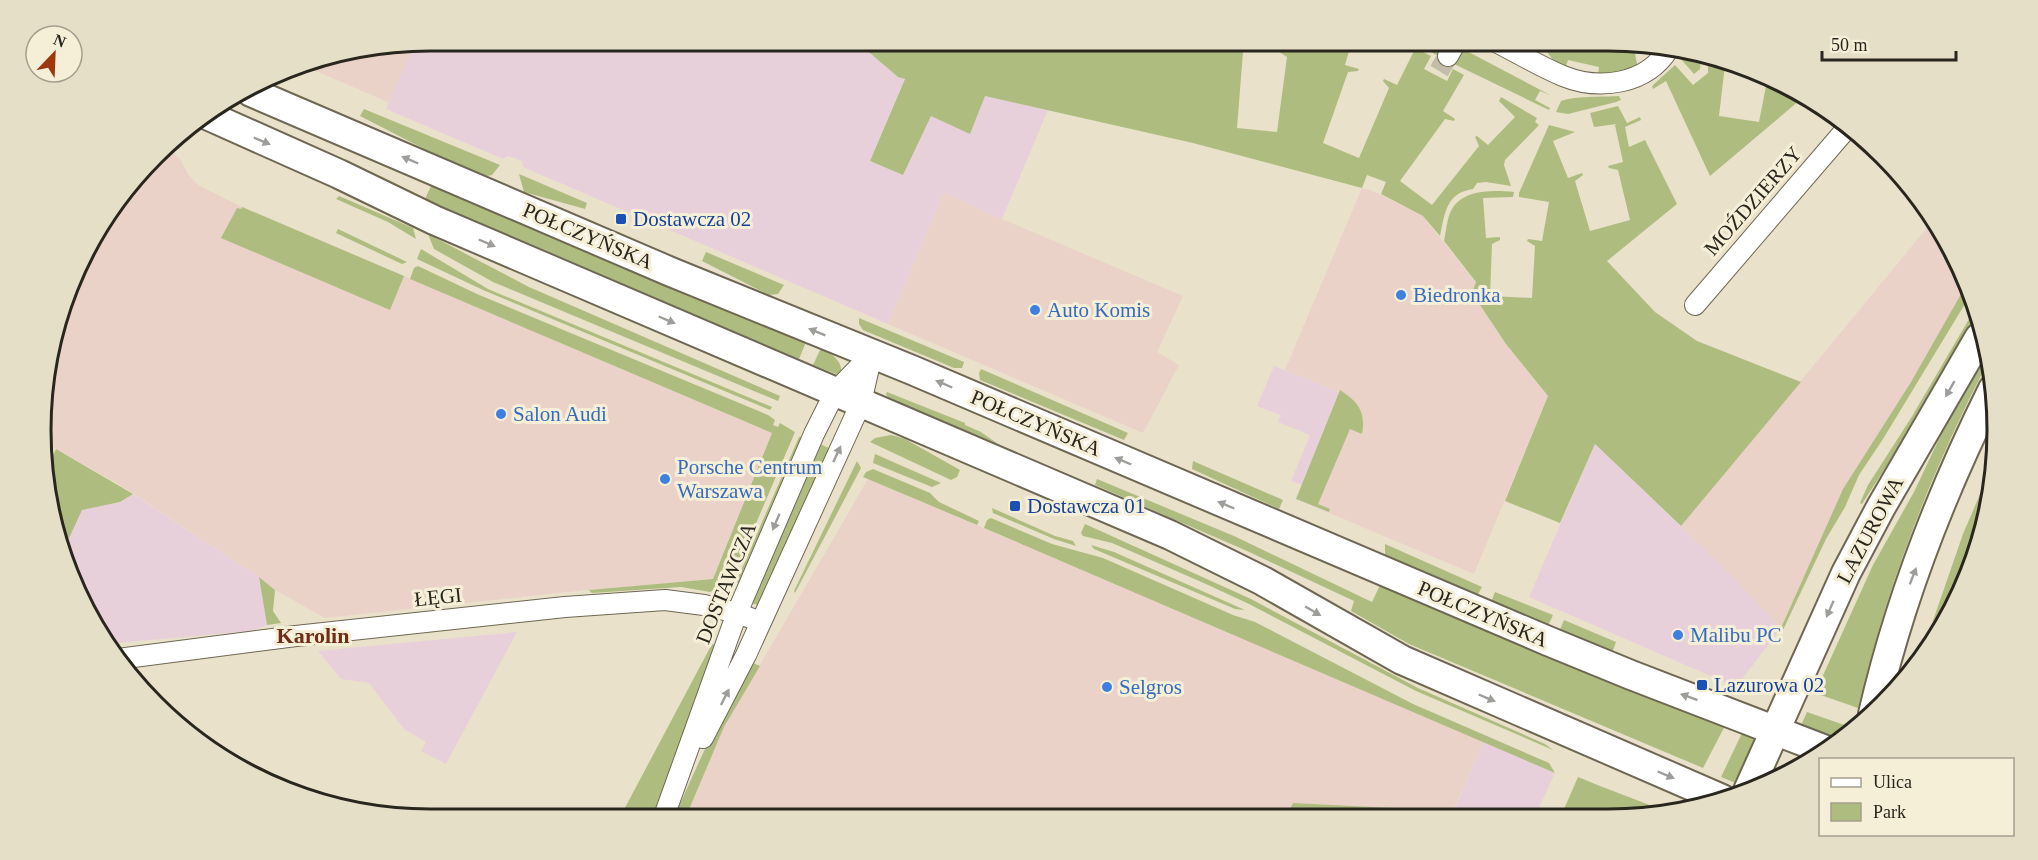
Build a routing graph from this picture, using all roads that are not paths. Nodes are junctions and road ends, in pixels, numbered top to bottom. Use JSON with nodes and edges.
{"nodes":[{"id":1,"x":1513,"y":51,"type":"edge"},
{"id":2,"x":1665,"y":55,"type":"edge"},
{"id":3,"x":255,"y":94,"type":"edge"},
{"id":4,"x":214,"y":118,"type":"edge"},
{"id":5,"x":1843,"y":133,"type":"edge"},
{"id":6,"x":1695,"y":305,"type":"dead end"},
{"id":7,"x":1977,"y":342,"type":"edge"},
{"id":8,"x":872,"y":354,"type":"junction"},
{"id":9,"x":835,"y":392,"type":"junction"},
{"id":10,"x":1986,"y":402,"type":"edge"},
{"id":11,"x":861,"y":403,"type":"junction"},
{"id":12,"x":737,"y":613,"type":"junction"},
{"id":13,"x":761,"y":622,"type":"junction"},
{"id":14,"x":127,"y":658,"type":"edge"},
{"id":15,"x":1877,"y":697,"type":"edge"},
{"id":16,"x":1777,"y":730,"type":"junction"},
{"id":17,"x":1817,"y":746,"type":"edge"},
{"id":18,"x":1753,"y":780,"type":"edge"},
{"id":19,"x":1711,"y":794,"type":"edge"},
{"id":20,"x":667,"y":809,"type":"edge"},
{"id":21,"x":668,"y":809,"type":"edge"}],
"edges":[{"from":1,"to":2,"type":"street"},
{"from":8,"to":3,"type":"main road","name":"POŁCZYŃSKA","one_way":true},
{"from":4,"to":9,"type":"main road","one_way":true},
{"from":5,"to":6,"type":"street","name":"MOŹDZIERZY"},
{"from":7,"to":16,"type":"main road","name":"LAZUROWA","one_way":true},
{"from":8,"to":9,"type":"street","name":"DOSTAWCZA"},
{"from":8,"to":11,"type":"street","name":"DOSTAWCZA"},
{"from":16,"to":8,"type":"main road","name":"POŁCZYŃSKA","one_way":true},
{"from":9,"to":11,"type":"main road"},
{"from":9,"to":12,"type":"street","name":"DOSTAWCZA","one_way":true},
{"from":15,"to":10,"type":"main road","one_way":true},
{"from":13,"to":11,"type":"street","name":"DOSTAWCZA","one_way":true},
{"from":11,"to":19,"type":"main road","one_way":true},
{"from":12,"to":13,"type":"street","name":"ŁĘGI"},
{"from":12,"to":14,"type":"street","name":"ŁĘGI"},
{"from":12,"to":20,"type":"street","name":"DOSTAWCZA"},
{"from":21,"to":13,"type":"street","name":"DOSTAWCZA","one_way":true},
{"from":16,"to":17,"type":"main road","name":"POŁCZYŃSKA"},
{"from":16,"to":18,"type":"main road","name":"LAZUROWA"}]}
